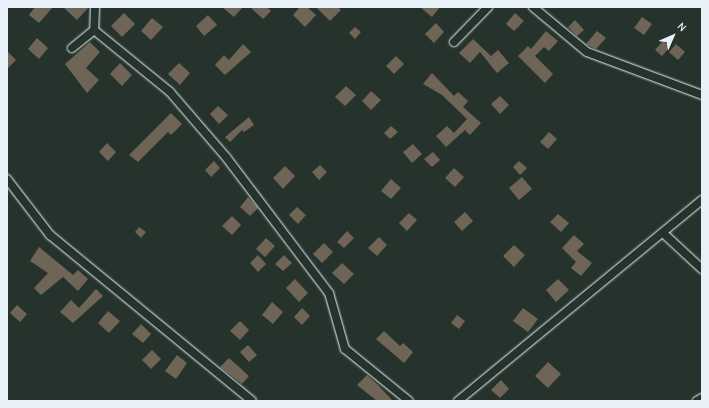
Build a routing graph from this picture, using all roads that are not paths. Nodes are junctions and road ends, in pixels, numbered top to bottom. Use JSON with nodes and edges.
{"nodes":[{"id":1,"x":95,"y":7,"type":"edge"},
{"id":2,"x":488,"y":7,"type":"edge"},
{"id":3,"x":533,"y":7,"type":"edge"},
{"id":4,"x":94,"y":30,"type":"junction"},
{"id":5,"x":454,"y":42,"type":"dead end"},
{"id":6,"x":72,"y":48,"type":"dead end"},
{"id":7,"x":702,"y":95,"type":"edge"},
{"id":8,"x":7,"y":179,"type":"edge"},
{"id":9,"x":702,"y":200,"type":"edge"},
{"id":10,"x":663,"y":233,"type":"junction"},
{"id":11,"x":702,"y":269,"type":"edge"},
{"id":12,"x":702,"y":398,"type":"edge"},
{"id":13,"x":252,"y":401,"type":"edge"},
{"id":14,"x":409,"y":401,"type":"edge"},
{"id":15,"x":458,"y":401,"type":"edge"},
{"id":16,"x":697,"y":401,"type":"edge"}],
"edges":[{"from":1,"to":4,"type":"street"},
{"from":2,"to":5,"type":"street"},
{"from":3,"to":7,"type":"street"},
{"from":4,"to":6,"type":"street"},
{"from":4,"to":14,"type":"street"},
{"from":8,"to":13,"type":"street"},
{"from":9,"to":10,"type":"street"},
{"from":10,"to":11,"type":"street"},
{"from":10,"to":15,"type":"street"},
{"from":12,"to":16,"type":"street"}]}
